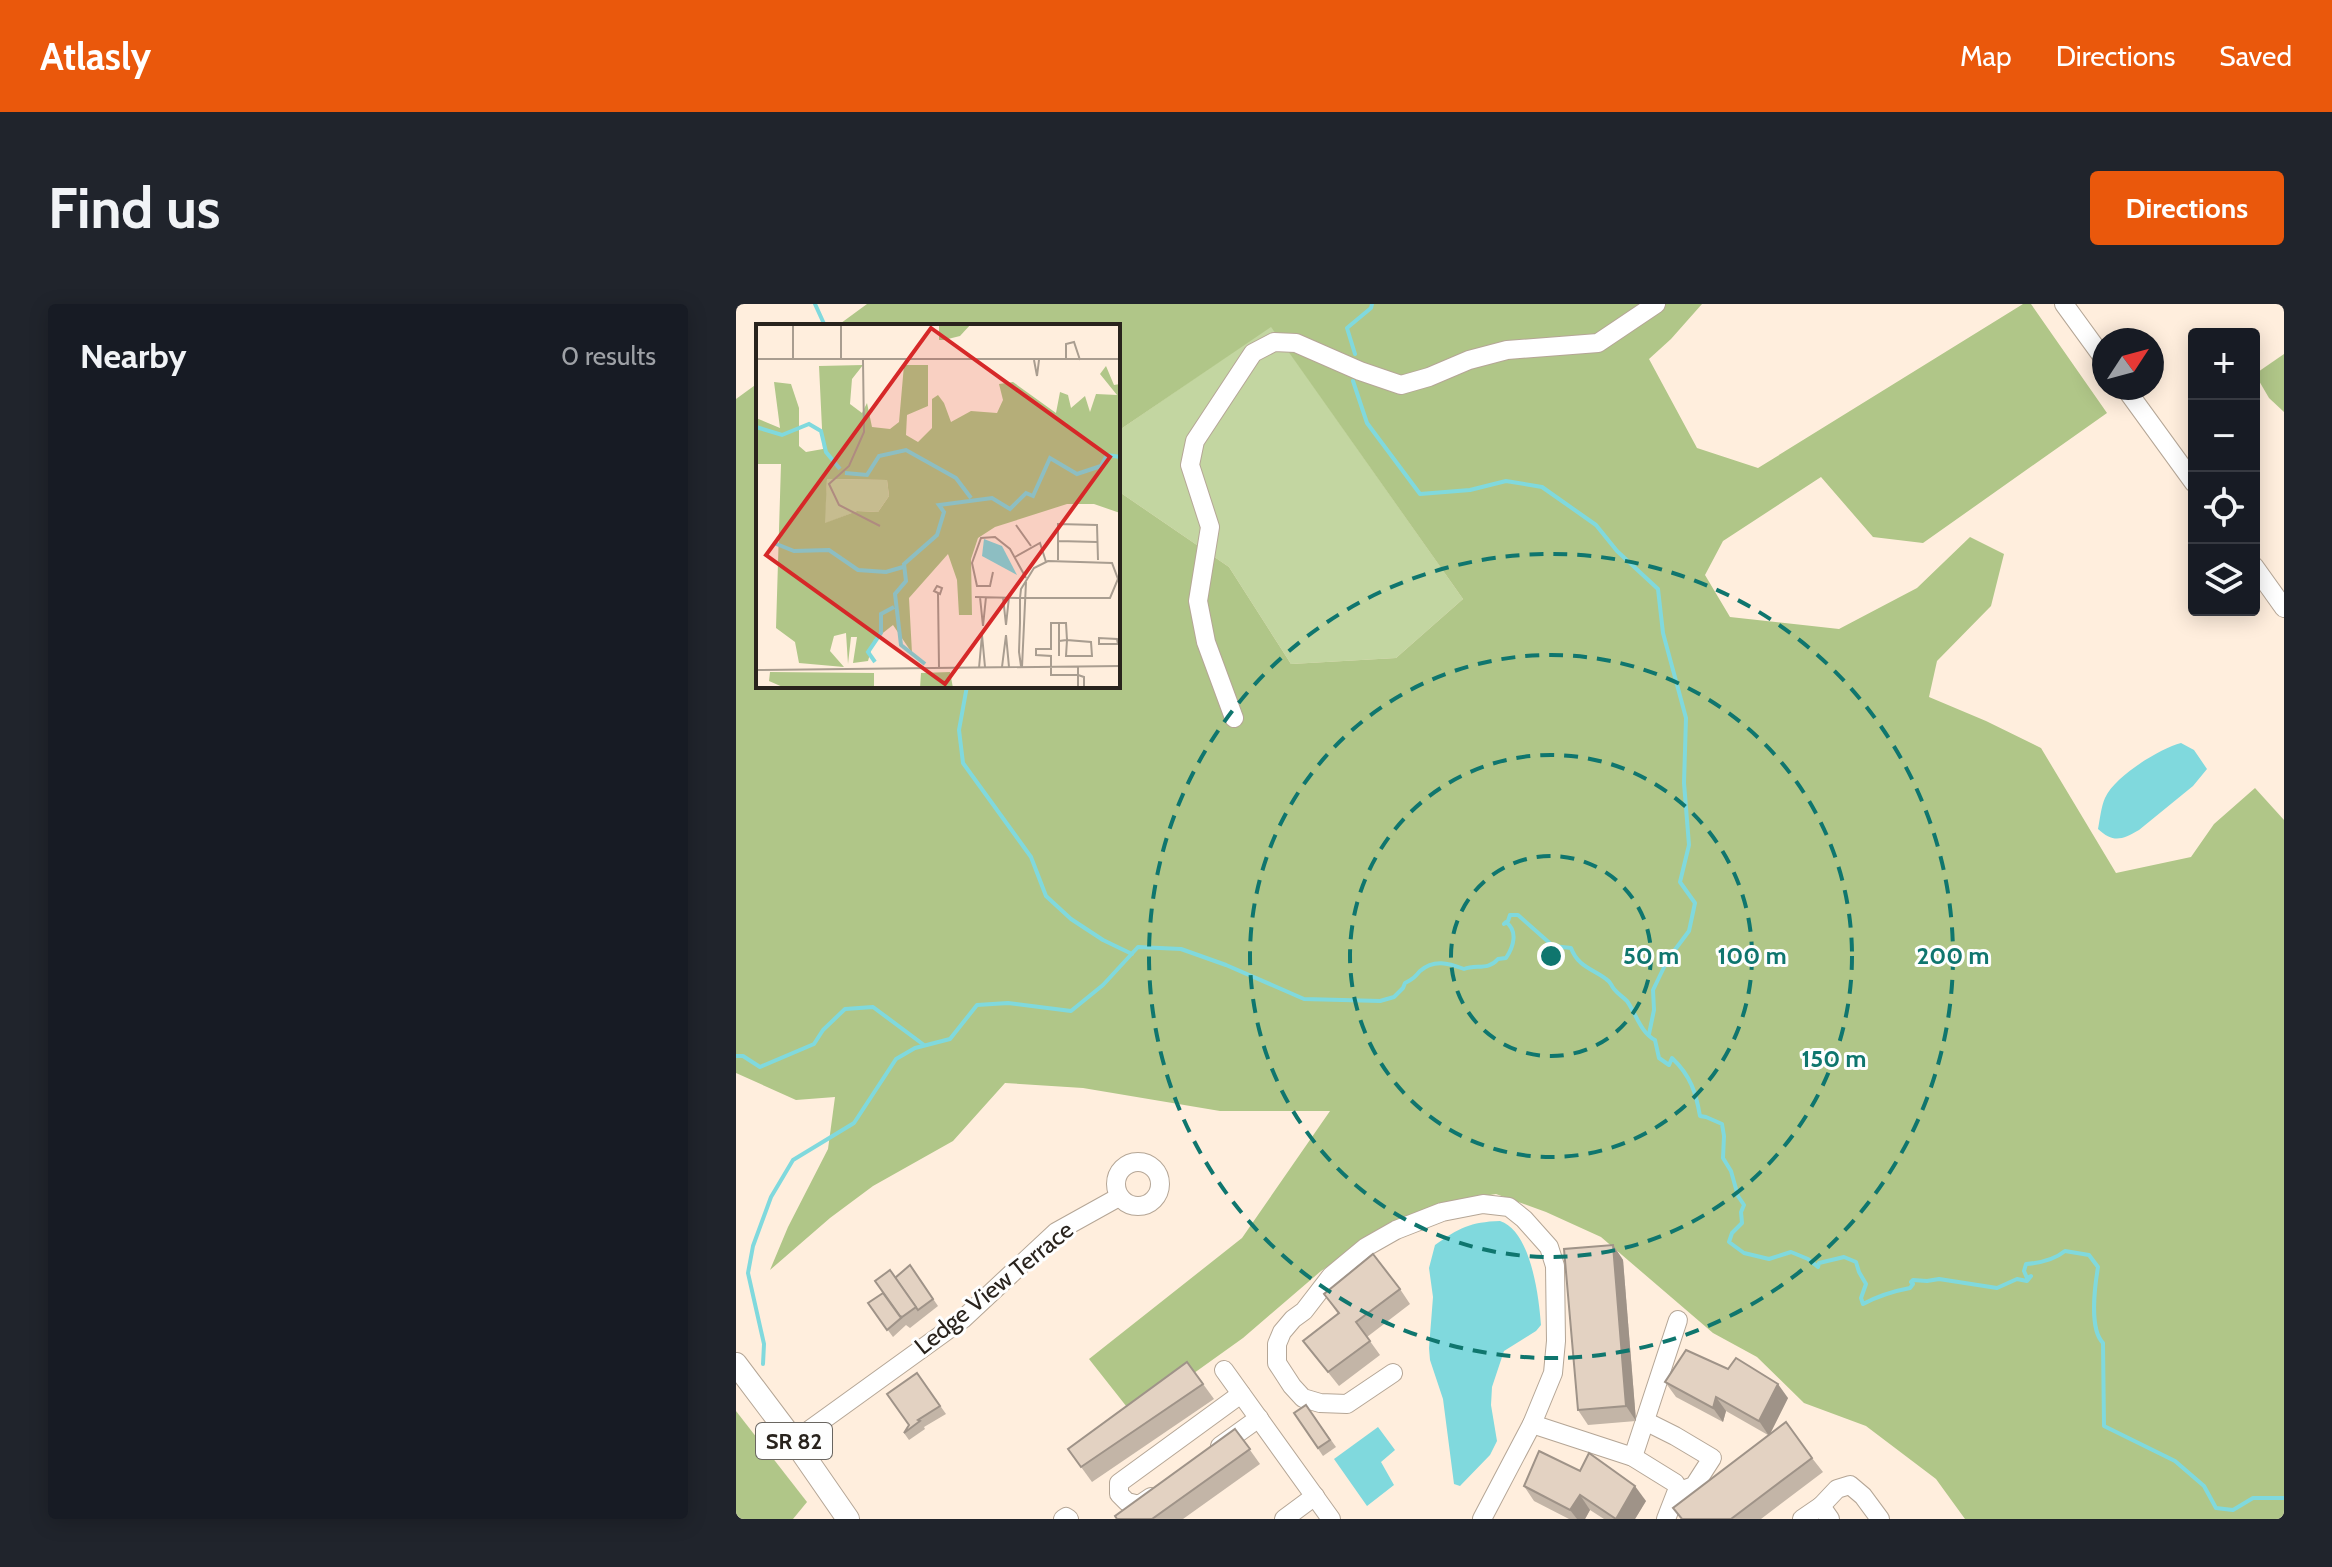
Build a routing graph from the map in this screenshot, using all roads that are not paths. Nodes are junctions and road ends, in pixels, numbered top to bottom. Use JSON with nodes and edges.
{"nodes":[{"id":1,"x":1656,"y":304,"type":"edge"},
{"id":2,"x":2064,"y":304,"type":"edge"},
{"id":3,"x":2092,"y":342,"type":"edge"},
{"id":4,"x":2134,"y":400,"type":"edge"},
{"id":5,"x":2188,"y":475,"type":"edge"},
{"id":6,"x":2260,"y":574,"type":"edge"},
{"id":7,"x":2284,"y":608,"type":"edge"},
{"id":8,"x":1234,"y":718,"type":"dead end"},
{"id":9,"x":1119,"y":1197,"type":"dead end"},
{"id":10,"x":1678,"y":1320,"type":"dead end"},
{"id":11,"x":736,"y":1364,"type":"edge"},
{"id":12,"x":1224,"y":1370,"type":"dead end"},
{"id":13,"x":1393,"y":1373,"type":"dead end"},
{"id":14,"x":1241,"y":1394,"type":"junction"},
{"id":15,"x":1259,"y":1418,"type":"junction"},
{"id":16,"x":1645,"y":1421,"type":"junction"},
{"id":17,"x":1532,"y":1424,"type":"junction"},
{"id":18,"x":794,"y":1441,"type":"junction"},
{"id":19,"x":1208,"y":1455,"type":"edge"},
{"id":20,"x":1633,"y":1457,"type":"junction"},
{"id":21,"x":1169,"y":1483,"type":"edge"},
{"id":22,"x":1677,"y":1492,"type":"junction"},
{"id":23,"x":1315,"y":1496,"type":"junction"},
{"id":24,"x":1825,"y":1512,"type":"edge"},
{"id":25,"x":848,"y":1519,"type":"edge"},
{"id":26,"x":1284,"y":1519,"type":"edge"},
{"id":27,"x":1331,"y":1519,"type":"edge"},
{"id":28,"x":1482,"y":1519,"type":"edge"},
{"id":29,"x":1666,"y":1519,"type":"edge"},
{"id":30,"x":1802,"y":1519,"type":"edge"},
{"id":31,"x":1880,"y":1519,"type":"edge"}],
"edges":[{"from":1,"to":8,"type":"street"},
{"from":2,"to":3,"type":"street"},
{"from":4,"to":5,"type":"street"},
{"from":6,"to":7,"type":"street"},
{"from":9,"to":18,"type":"street","name":"Ledge View Terrace"},
{"from":10,"to":16,"type":"street"},
{"from":11,"to":18,"type":"main road","number":"SR 82"},
{"from":12,"to":14,"type":"street"},
{"from":13,"to":17,"type":"street"},
{"from":14,"to":15,"type":"street"},
{"from":14,"to":21,"type":"street"},
{"from":15,"to":19,"type":"street"},
{"from":15,"to":23,"type":"street"},
{"from":16,"to":20,"type":"street"},
{"from":16,"to":22,"type":"street"},
{"from":17,"to":20,"type":"street"},
{"from":17,"to":28,"type":"street"},
{"from":18,"to":25,"type":"main road","number":"SR 82"},
{"from":20,"to":22,"type":"street"},
{"from":22,"to":29,"type":"street"},
{"from":23,"to":26,"type":"street"},
{"from":23,"to":27,"type":"street"},
{"from":24,"to":30,"type":"street"},
{"from":24,"to":31,"type":"street"}]}
